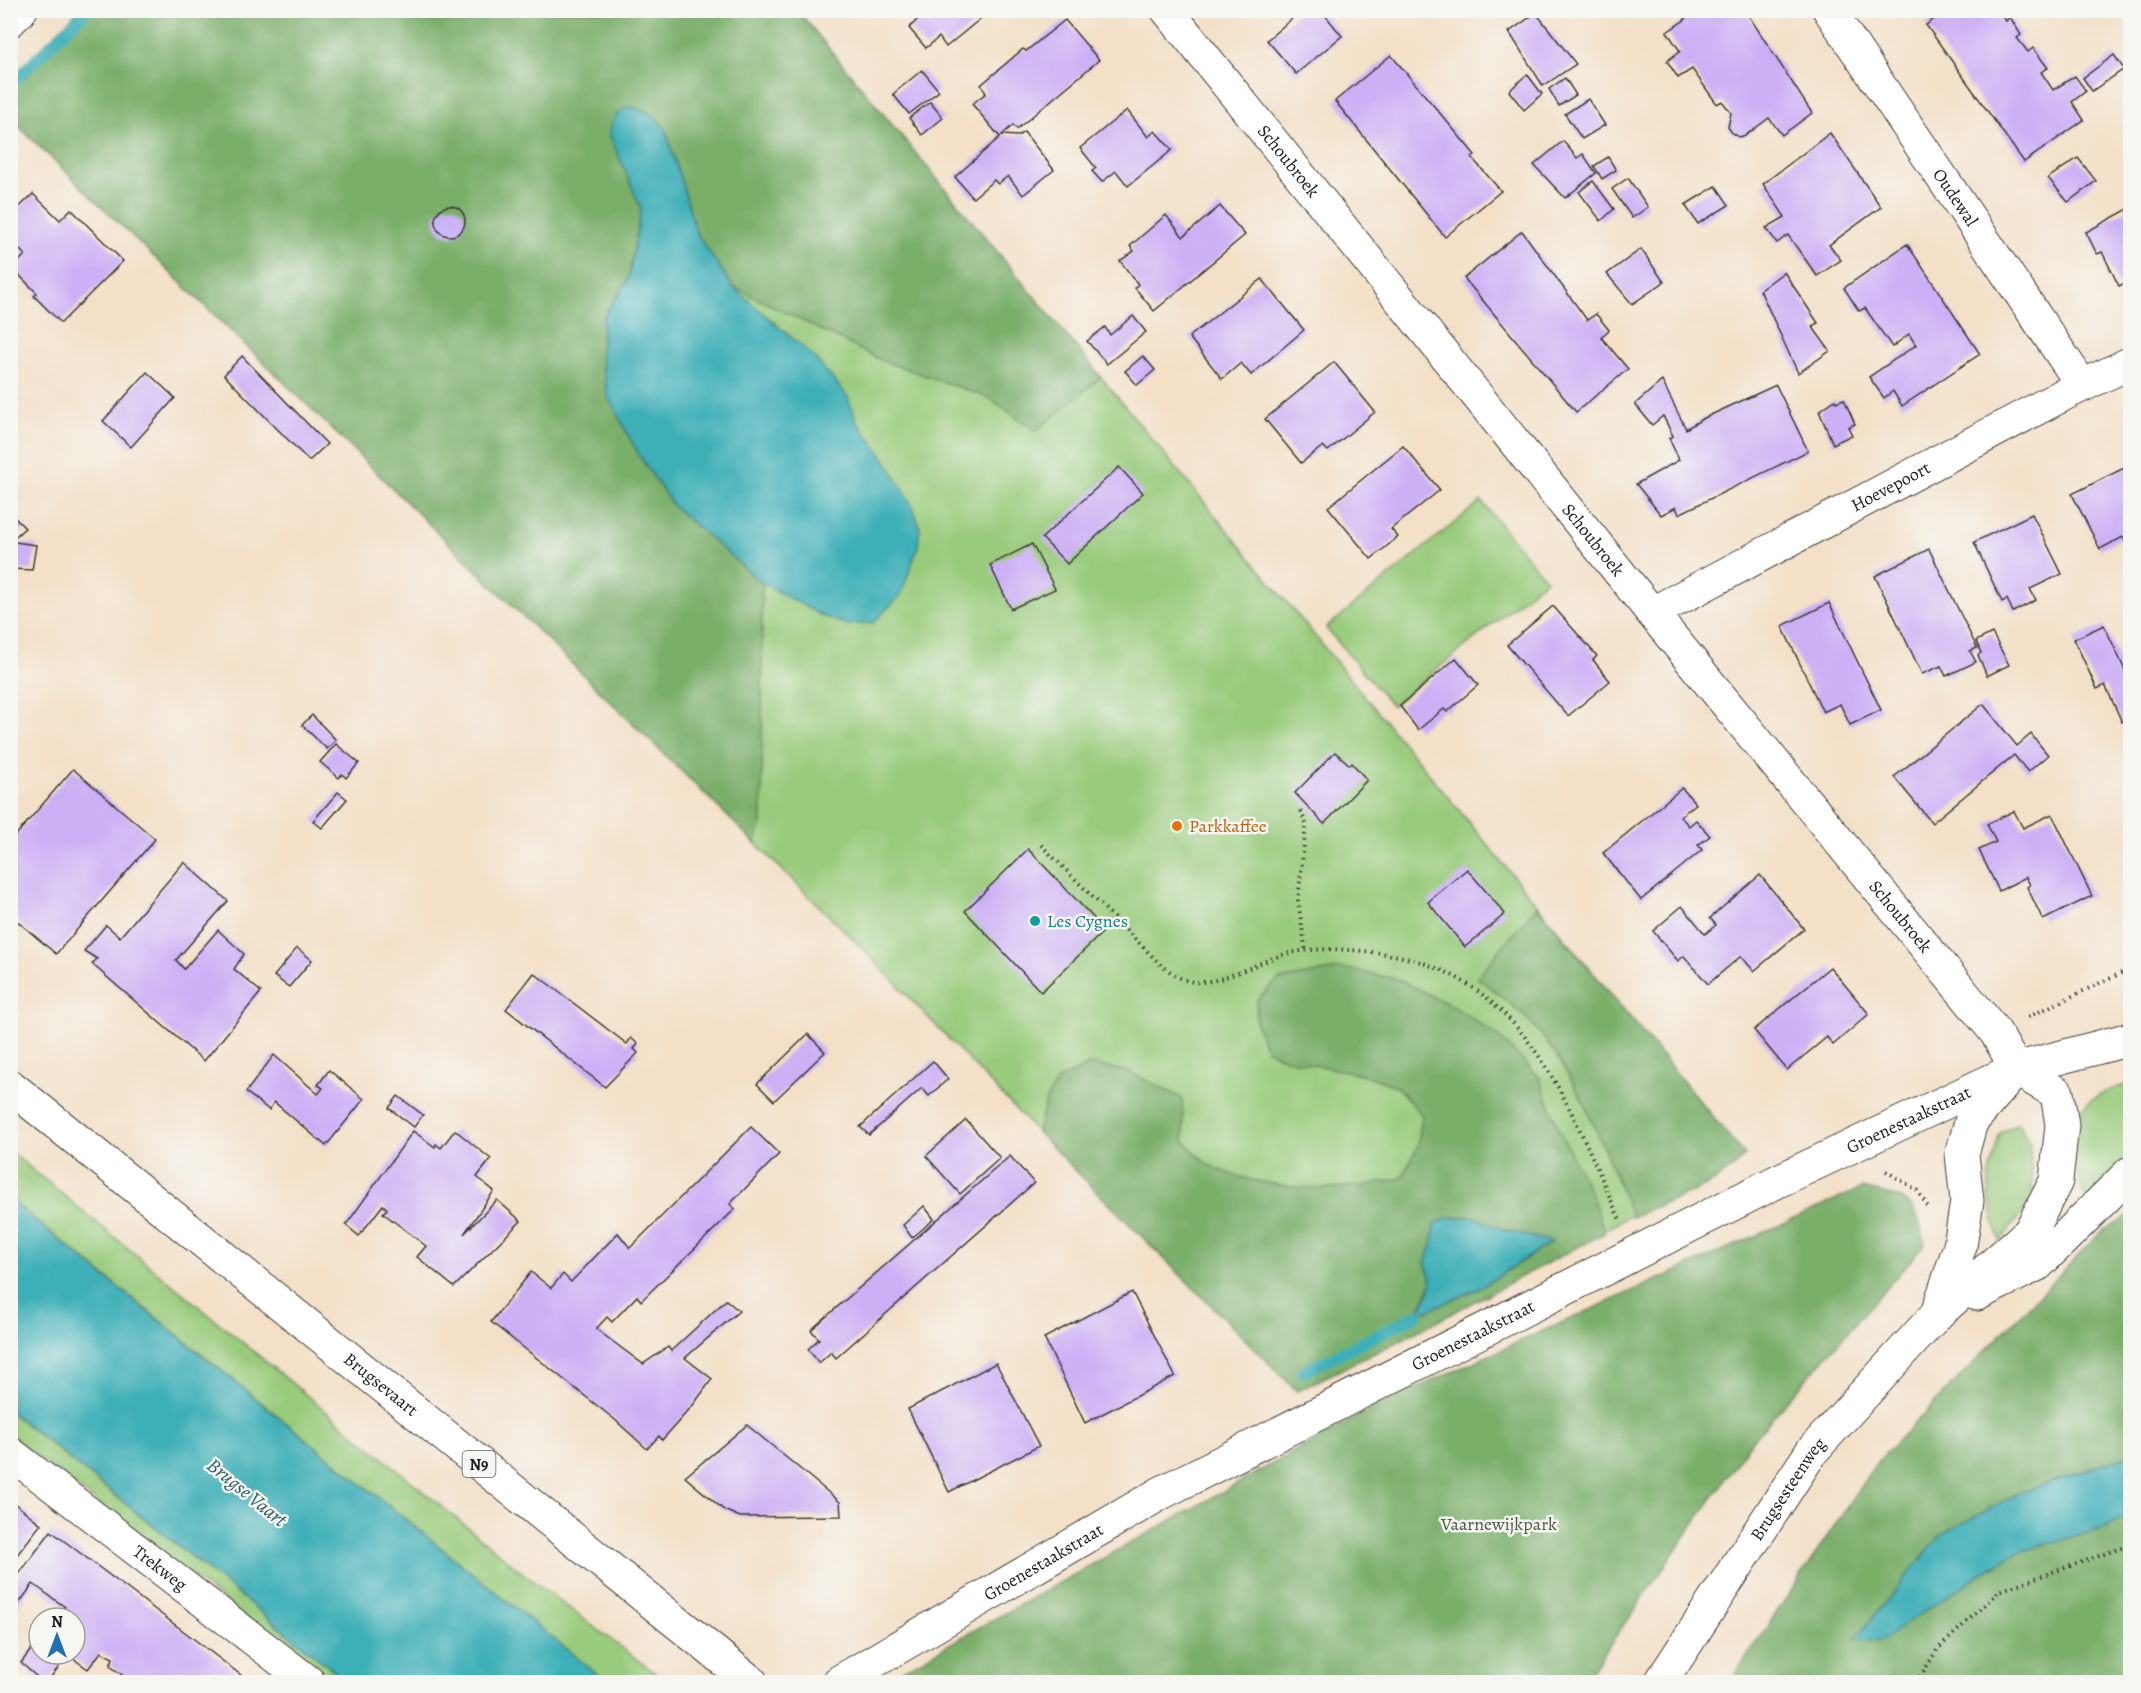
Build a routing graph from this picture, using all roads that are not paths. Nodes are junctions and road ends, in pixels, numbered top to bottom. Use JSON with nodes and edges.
{"nodes":[{"id":1,"x":21,"y":10,"type":"edge"},
{"id":2,"x":1167,"y":10,"type":"edge"},
{"id":3,"x":1829,"y":10,"type":"edge"},
{"id":4,"x":10,"y":21,"type":"edge"},
{"id":5,"x":2130,"y":363,"type":"edge"},
{"id":6,"x":2082,"y":385,"type":"junction"},
{"id":7,"x":1652,"y":613,"type":"junction"},
{"id":8,"x":2130,"y":1039,"type":"edge"},
{"id":9,"x":2016,"y":1069,"type":"junction"},
{"id":10,"x":10,"y":1086,"type":"edge"},
{"id":11,"x":2130,"y":1173,"type":"edge"},
{"id":12,"x":1938,"y":1313,"type":"junction"},
{"id":13,"x":10,"y":1453,"type":"edge"},
{"id":14,"x":309,"y":1683,"type":"edge"},
{"id":15,"x":751,"y":1683,"type":"edge"},
{"id":16,"x":839,"y":1683,"type":"edge"},
{"id":17,"x":1662,"y":1683,"type":"edge"}],
"edges":[{"from":1,"to":4,"type":"street"},
{"from":2,"to":7,"type":"street","name":"Schoubroek"},
{"from":3,"to":6,"type":"street","name":"Oudewal"},
{"from":5,"to":6,"type":"street","name":"Hoevepoort"},
{"from":6,"to":7,"type":"street","name":"Hoevepoort"},
{"from":7,"to":9,"type":"street","name":"Schoubroek"},
{"from":8,"to":9,"type":"street","name":"Groenestaakstraat"},
{"from":9,"to":12,"type":"street"},
{"from":9,"to":12,"type":"street","name":"Brugsesteenweg"},
{"from":9,"to":16,"type":"street","name":"Groenestaakstraat"},
{"from":10,"to":15,"type":"street","name":"Brugsevaart","number":"N9"},
{"from":11,"to":12,"type":"street"},
{"from":12,"to":17,"type":"street","name":"Brugsesteenweg"},
{"from":13,"to":14,"type":"street","name":"Trekweg"}]}
